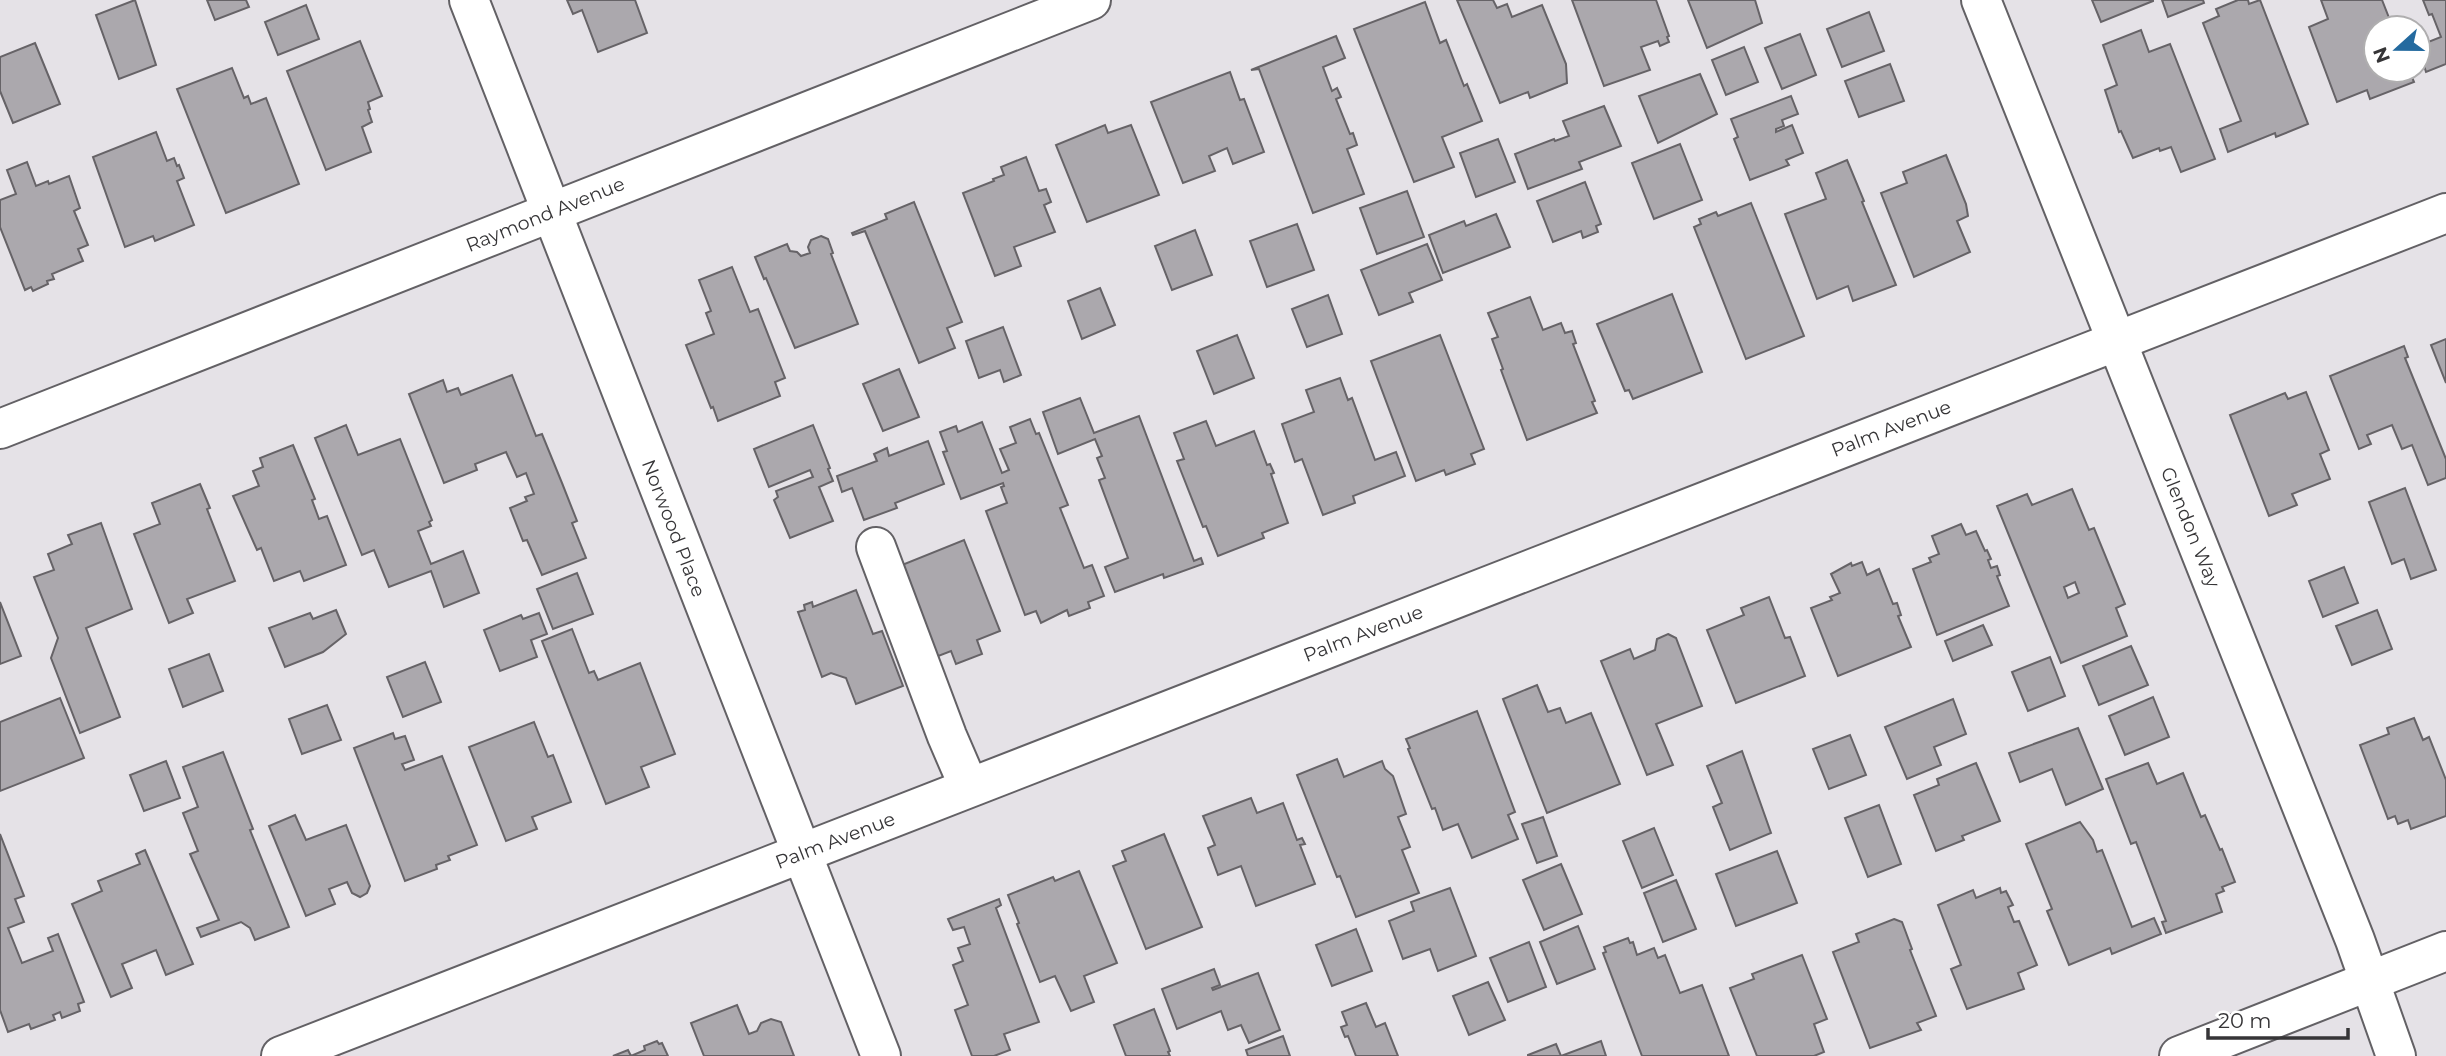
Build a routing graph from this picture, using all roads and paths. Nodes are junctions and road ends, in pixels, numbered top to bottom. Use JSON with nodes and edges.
{"nodes":[{"id":1,"x":469,"y":0,"type":"edge"},
{"id":2,"x":1091,"y":0,"type":"edge"},
{"id":3,"x":1981,"y":0,"type":"edge"},
{"id":4,"x":551,"y":212,"type":"junction"},
{"id":5,"x":2446,"y":213,"type":"edge"},
{"id":6,"x":2117,"y":342,"type":"junction"},
{"id":7,"x":0,"y":429,"type":"edge"},
{"id":8,"x":876,"y":547,"type":"dead end"},
{"id":9,"x":969,"y":787,"type":"junction"},
{"id":10,"x":802,"y":853,"type":"junction"},
{"id":11,"x":2446,"y":951,"type":"edge"},
{"id":12,"x":2368,"y":982,"type":"junction"},
{"id":13,"x":281,"y":1056,"type":"edge"},
{"id":14,"x":881,"y":1056,"type":"edge"},
{"id":15,"x":2179,"y":1056,"type":"edge"},
{"id":16,"x":2396,"y":1056,"type":"edge"}],
"edges":[{"from":1,"to":4,"type":"street","name":"Norwood Place"},
{"from":2,"to":4,"type":"street","name":"Raymond Avenue"},
{"from":3,"to":6,"type":"street","name":"Glendon Way"},
{"from":4,"to":7,"type":"street","name":"Raymond Avenue"},
{"from":4,"to":10,"type":"street","name":"Norwood Place"},
{"from":5,"to":6,"type":"street","name":"Palm Avenue"},
{"from":6,"to":9,"type":"street","name":"Palm Avenue"},
{"from":6,"to":12,"type":"street","name":"Glendon Way"},
{"from":8,"to":9,"type":"street"},
{"from":9,"to":10,"type":"street","name":"Palm Avenue"},
{"from":10,"to":13,"type":"street","name":"Palm Avenue"},
{"from":10,"to":14,"type":"street","name":"Norwood Place"},
{"from":11,"to":12,"type":"street"},
{"from":12,"to":15,"type":"street"},
{"from":12,"to":16,"type":"street","name":"Glendon Way"}]}
